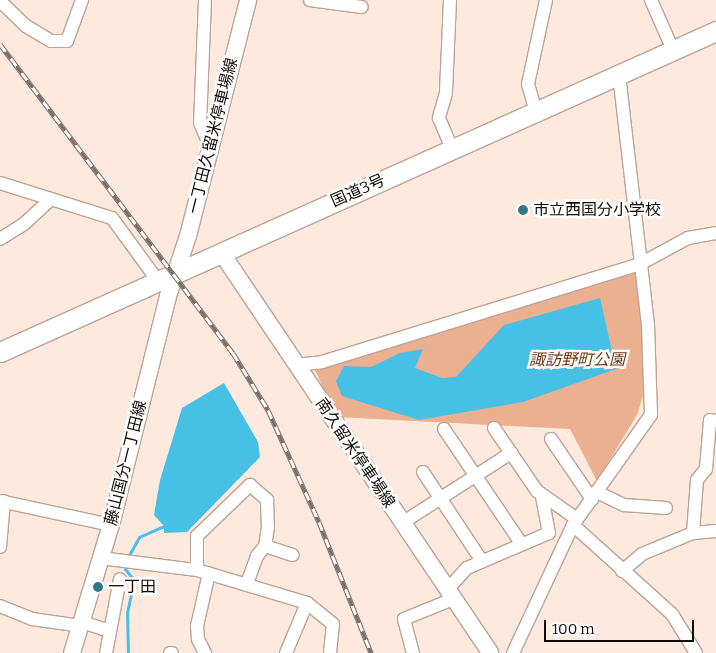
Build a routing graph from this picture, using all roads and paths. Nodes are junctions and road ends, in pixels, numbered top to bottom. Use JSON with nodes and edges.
{"nodes":[{"id":1,"x":82,"y":0,"type":"edge"},
{"id":2,"x":205,"y":0,"type":"edge"},
{"id":3,"x":248,"y":0,"type":"edge"},
{"id":4,"x":310,"y":0,"type":"edge"},
{"id":5,"x":450,"y":0,"type":"edge"},
{"id":6,"x":546,"y":0,"type":"edge"},
{"id":7,"x":651,"y":0,"type":"edge"},
{"id":8,"x":0,"y":1,"type":"edge"},
{"id":9,"x":362,"y":7,"type":"dead end"},
{"id":10,"x":716,"y":31,"type":"edge"},
{"id":11,"x":673,"y":50,"type":"junction"},
{"id":12,"x":619,"y":74,"type":"junction"},
{"id":13,"x":536,"y":112,"type":"junction"},
{"id":14,"x":210,"y":148,"type":"junction"},
{"id":15,"x":452,"y":149,"type":"junction"},
{"id":16,"x":0,"y":182,"type":"edge"},
{"id":17,"x":51,"y":199,"type":"junction"},
{"id":18,"x":716,"y":233,"type":"edge"},
{"id":19,"x":0,"y":239,"type":"edge"},
{"id":20,"x":221,"y":252,"type":"junction"},
{"id":21,"x":640,"y":264,"type":"junction"},
{"id":22,"x":178,"y":272,"type":"junction"},
{"id":23,"x":158,"y":281,"type":"junction"},
{"id":24,"x":0,"y":352,"type":"edge"},
{"id":25,"x":295,"y":365,"type":"junction"},
{"id":26,"x":716,"y":421,"type":"edge"},
{"id":27,"x":494,"y":428,"type":"dead end"},
{"id":28,"x":444,"y":429,"type":"dead end"},
{"id":29,"x":551,"y":439,"type":"dead end"},
{"id":30,"x":511,"y":453,"type":"junction"},
{"id":31,"x":422,"y":472,"type":"dead end"},
{"id":32,"x":475,"y":475,"type":"junction"},
{"id":33,"x":594,"y":495,"type":"junction"},
{"id":34,"x":440,"y":498,"type":"junction"},
{"id":35,"x":542,"y":498,"type":"junction"},
{"id":36,"x":2,"y":501,"type":"edge"},
{"id":37,"x":666,"y":508,"type":"dead end"},
{"id":38,"x":575,"y":522,"type":"junction"},
{"id":39,"x":402,"y":523,"type":"junction"},
{"id":40,"x":111,"y":525,"type":"junction"},
{"id":41,"x":716,"y":531,"type":"edge"},
{"id":42,"x":693,"y":533,"type":"junction"},
{"id":43,"x":521,"y":543,"type":"junction"},
{"id":44,"x":265,"y":546,"type":"junction"},
{"id":45,"x":0,"y":547,"type":"edge"},
{"id":46,"x":293,"y":555,"type":"dead end"},
{"id":47,"x":100,"y":558,"type":"junction"},
{"id":48,"x":482,"y":561,"type":"junction"},
{"id":49,"x":622,"y":571,"type":"junction"},
{"id":50,"x":203,"y":572,"type":"junction"},
{"id":51,"x":120,"y":579,"type":"dead end"},
{"id":52,"x":247,"y":584,"type":"junction"},
{"id":53,"x":450,"y":594,"type":"junction"},
{"id":54,"x":307,"y":604,"type":"junction"},
{"id":55,"x":0,"y":606,"type":"edge"},
{"id":56,"x":81,"y":624,"type":"junction"},
{"id":57,"x":110,"y":631,"type":"junction"},
{"id":58,"x":72,"y":653,"type":"edge"},
{"id":59,"x":106,"y":653,"type":"edge"},
{"id":60,"x":205,"y":653,"type":"edge"},
{"id":61,"x":286,"y":653,"type":"edge"},
{"id":62,"x":330,"y":653,"type":"edge"},
{"id":63,"x":413,"y":653,"type":"edge"},
{"id":64,"x":490,"y":653,"type":"edge"},
{"id":65,"x":513,"y":653,"type":"edge"},
{"id":66,"x":696,"y":653,"type":"edge"}],
"edges":[{"from":1,"to":8,"type":"street"},
{"from":2,"to":14,"type":"street"},
{"from":3,"to":14,"type":"main road","name":"一丁田久留米停車場線"},
{"from":4,"to":9,"type":"street"},
{"from":5,"to":15,"type":"street"},
{"from":6,"to":13,"type":"street"},
{"from":7,"to":11,"type":"street"},
{"from":10,"to":11,"type":"highway","name":"国道3号"},
{"from":11,"to":12,"type":"highway","name":"国道3号"},
{"from":12,"to":13,"type":"highway","name":"国道3号"},
{"from":12,"to":21,"type":"street"},
{"from":13,"to":15,"type":"highway","name":"国道3号"},
{"from":14,"to":22,"type":"main road","name":"一丁田久留米停車場線"},
{"from":15,"to":20,"type":"highway","name":"国道3号"},
{"from":16,"to":17,"type":"street"},
{"from":17,"to":19,"type":"street"},
{"from":17,"to":23,"type":"street"},
{"from":18,"to":21,"type":"street"},
{"from":20,"to":22,"type":"highway","name":"国道3号"},
{"from":20,"to":25,"type":"main road","name":"南久留米停車場線"},
{"from":21,"to":25,"type":"street"},
{"from":21,"to":33,"type":"street"},
{"from":22,"to":23,"type":"highway","name":"国道3号"},
{"from":22,"to":40,"type":"main road","name":"藤山国分一丁田線"},
{"from":23,"to":24,"type":"highway","name":"国道3号"},
{"from":25,"to":39,"type":"main road","name":"南久留米停車場線"},
{"from":26,"to":42,"type":"street"},
{"from":27,"to":30,"type":"street"},
{"from":28,"to":32,"type":"street"},
{"from":29,"to":33,"type":"street"},
{"from":30,"to":32,"type":"street"},
{"from":30,"to":35,"type":"street"},
{"from":31,"to":34,"type":"street"},
{"from":32,"to":34,"type":"street"},
{"from":32,"to":43,"type":"street"},
{"from":33,"to":37,"type":"street"},
{"from":33,"to":38,"type":"street"},
{"from":34,"to":39,"type":"street"},
{"from":34,"to":48,"type":"street"},
{"from":35,"to":38,"type":"street"},
{"from":35,"to":43,"type":"street"},
{"from":36,"to":40,"type":"street"},
{"from":36,"to":45,"type":"street"},
{"from":38,"to":49,"type":"street"},
{"from":38,"to":65,"type":"street"},
{"from":39,"to":53,"type":"main road","name":"南久留米停車場線"},
{"from":40,"to":47,"type":"main road","name":"藤山国分一丁田線"},
{"from":41,"to":42,"type":"street"},
{"from":42,"to":49,"type":"street"},
{"from":43,"to":48,"type":"street"},
{"from":44,"to":46,"type":"street"},
{"from":44,"to":50,"type":"street"},
{"from":44,"to":52,"type":"street"},
{"from":47,"to":50,"type":"street"},
{"from":47,"to":56,"type":"main road","name":"藤山国分一丁田線"},
{"from":48,"to":53,"type":"street"},
{"from":49,"to":66,"type":"street"},
{"from":50,"to":52,"type":"street"},
{"from":50,"to":60,"type":"street"},
{"from":51,"to":57,"type":"street"},
{"from":52,"to":54,"type":"street"},
{"from":53,"to":63,"type":"street"},
{"from":53,"to":64,"type":"main road","name":"南久留米停車場線"},
{"from":54,"to":61,"type":"street"},
{"from":54,"to":62,"type":"street"},
{"from":55,"to":56,"type":"street"},
{"from":56,"to":57,"type":"street"},
{"from":56,"to":58,"type":"main road","name":"藤山国分一丁田線"},
{"from":57,"to":59,"type":"street"}]}
